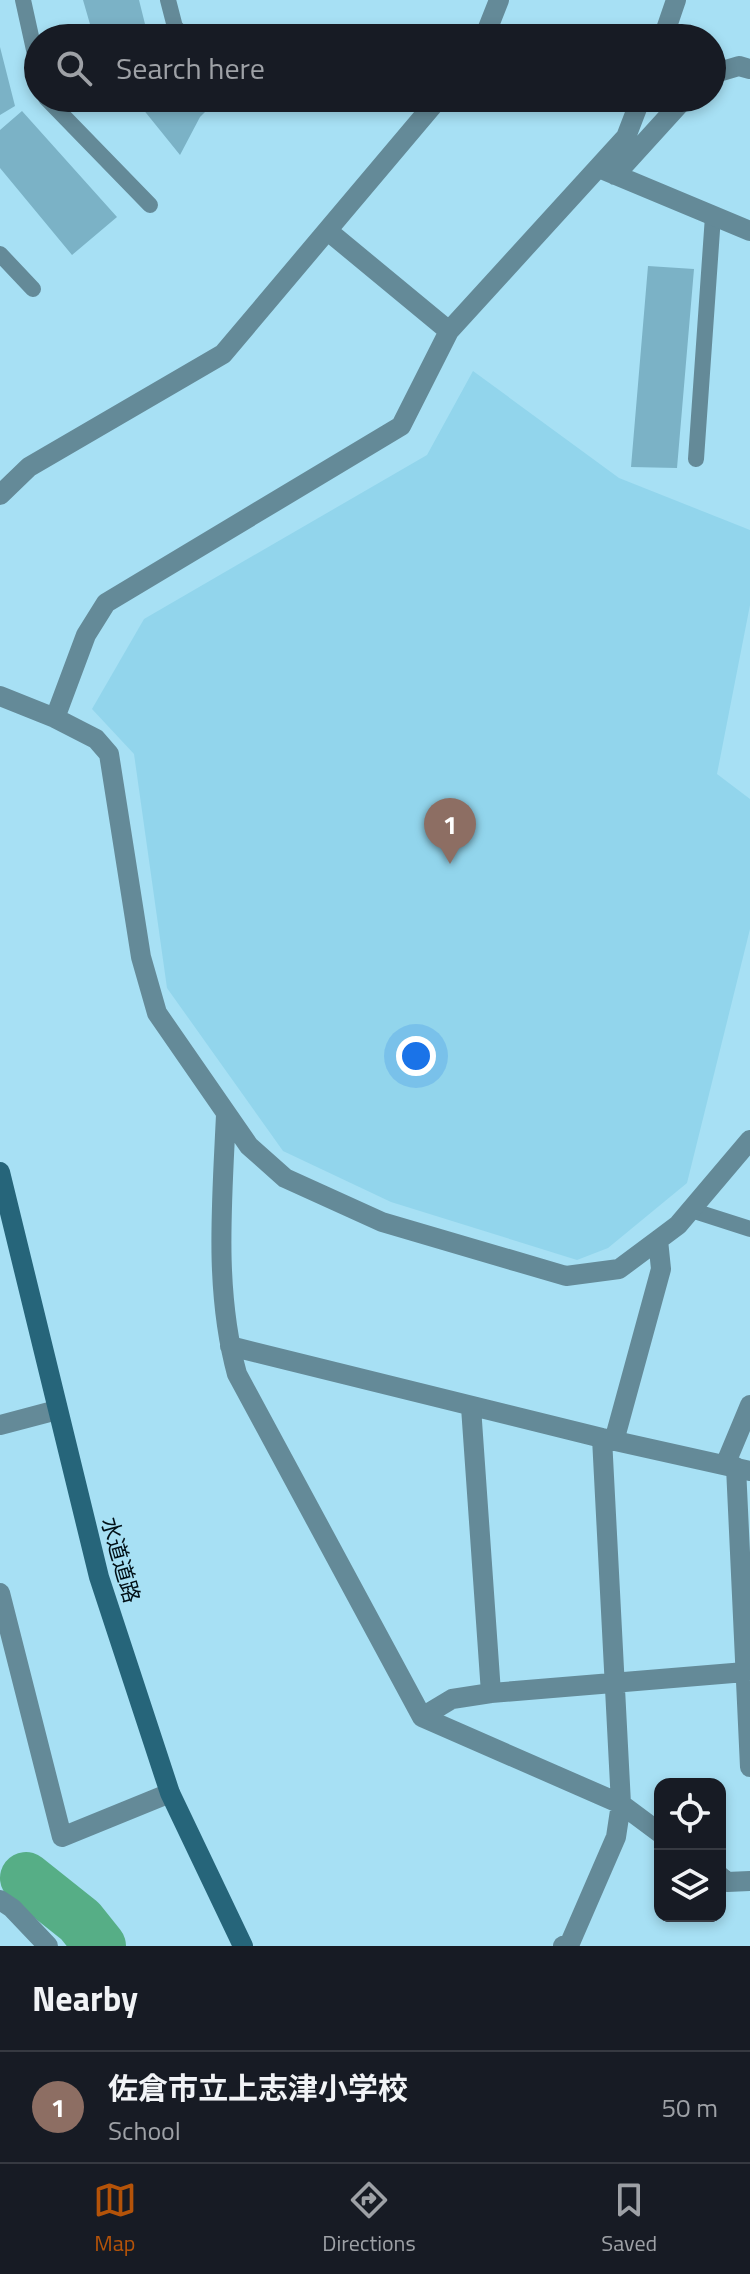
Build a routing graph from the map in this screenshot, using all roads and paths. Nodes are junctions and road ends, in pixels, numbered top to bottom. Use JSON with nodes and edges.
{"nodes":[{"id":1,"x":23,"y":0,"type":"edge"},
{"id":2,"x":168,"y":0,"type":"edge"},
{"id":3,"x":499,"y":0,"type":"edge"},
{"id":4,"x":676,"y":0,"type":"edge"},
{"id":5,"x":28,"y":24,"type":"edge"},
{"id":6,"x":174,"y":24,"type":"edge"},
{"id":7,"x":490,"y":24,"type":"edge"},
{"id":8,"x":668,"y":24,"type":"edge"},
{"id":9,"x":750,"y":69,"type":"edge"},
{"id":10,"x":726,"y":70,"type":"edge"},
{"id":11,"x":60,"y":112,"type":"edge"},
{"id":12,"x":427,"y":112,"type":"edge"},
{"id":13,"x":636,"y":112,"type":"edge"},
{"id":14,"x":670,"y":112,"type":"edge"},
{"id":15,"x":607,"y":172,"type":"junction"},
{"id":16,"x":150,"y":205,"type":"dead end"},
{"id":17,"x":713,"y":216,"type":"junction"},
{"id":18,"x":328,"y":231,"type":"junction"},
{"id":19,"x":750,"y":231,"type":"edge"},
{"id":20,"x":0,"y":254,"type":"edge"},
{"id":21,"x":33,"y":289,"type":"dead end"},
{"id":22,"x":449,"y":331,"type":"junction"},
{"id":23,"x":696,"y":459,"type":"dead end"},
{"id":24,"x":0,"y":495,"type":"edge"},
{"id":25,"x":0,"y":696,"type":"edge"},
{"id":26,"x":55,"y":718,"type":"junction"},
{"id":27,"x":226,"y":1115,"type":"junction"},
{"id":28,"x":750,"y":1140,"type":"edge"},
{"id":29,"x":0,"y":1172,"type":"edge"},
{"id":30,"x":691,"y":1210,"type":"junction"},
{"id":31,"x":750,"y":1229,"type":"edge"},
{"id":32,"x":658,"y":1240,"type":"junction"},
{"id":33,"x":230,"y":1346,"type":"junction"},
{"id":34,"x":750,"y":1405,"type":"edge"},
{"id":35,"x":471,"y":1407,"type":"junction"},
{"id":36,"x":57,"y":1410,"type":"junction"},
{"id":37,"x":0,"y":1425,"type":"edge"},
{"id":38,"x":608,"y":1440,"type":"junction"},
{"id":39,"x":737,"y":1468,"type":"edge"},
{"id":40,"x":0,"y":1593,"type":"edge"},
{"id":41,"x":745,"y":1672,"type":"junction"},
{"id":42,"x":616,"y":1684,"type":"junction"},
{"id":43,"x":491,"y":1693,"type":"junction"},
{"id":44,"x":422,"y":1717,"type":"junction"},
{"id":45,"x":750,"y":1767,"type":"edge"},
{"id":46,"x":170,"y":1793,"type":"junction"},
{"id":47,"x":621,"y":1804,"type":"junction"},
{"id":48,"x":654,"y":1829,"type":"edge"},
{"id":49,"x":726,"y":1881,"type":"edge"},
{"id":50,"x":750,"y":1881,"type":"edge"},
{"id":51,"x":0,"y":1900,"type":"edge"},
{"id":52,"x":48,"y":1946,"type":"edge"},
{"id":53,"x":243,"y":1946,"type":"edge"},
{"id":54,"x":563,"y":1946,"type":"edge"}],
"edges":[{"from":1,"to":5,"type":"lane"},
{"from":2,"to":6,"type":"lane"},
{"from":3,"to":7,"type":"street"},
{"from":4,"to":8,"type":"street"},
{"from":9,"to":10,"type":"street"},
{"from":11,"to":16,"type":"lane"},
{"from":12,"to":18,"type":"street"},
{"from":13,"to":15,"type":"street"},
{"from":14,"to":15,"type":"street"},
{"from":15,"to":17,"type":"street"},
{"from":15,"to":22,"type":"street"},
{"from":17,"to":19,"type":"street"},
{"from":17,"to":23,"type":"lane"},
{"from":18,"to":22,"type":"street"},
{"from":18,"to":24,"type":"street"},
{"from":20,"to":21,"type":"lane"},
{"from":22,"to":26,"type":"street"},
{"from":25,"to":26,"type":"street"},
{"from":26,"to":27,"type":"street"},
{"from":27,"to":32,"type":"street"},
{"from":27,"to":33,"type":"street"},
{"from":28,"to":30,"type":"street"},
{"from":29,"to":36,"type":"street","name":"水道道路"},
{"from":30,"to":31,"type":"lane"},
{"from":30,"to":32,"type":"street"},
{"from":32,"to":38,"type":"street"},
{"from":33,"to":35,"type":"street"},
{"from":33,"to":44,"type":"street"},
{"from":34,"to":39,"type":"street"},
{"from":35,"to":38,"type":"street"},
{"from":35,"to":43,"type":"street"},
{"from":36,"to":37,"type":"street"},
{"from":36,"to":46,"type":"street","name":"水道道路"},
{"from":38,"to":39,"type":"street"},
{"from":38,"to":42,"type":"street"},
{"from":39,"to":41,"type":"street"},
{"from":40,"to":46,"type":"street"},
{"from":41,"to":42,"type":"street"},
{"from":41,"to":45,"type":"street"},
{"from":42,"to":43,"type":"street"},
{"from":42,"to":47,"type":"street"},
{"from":43,"to":44,"type":"street"},
{"from":44,"to":47,"type":"street"},
{"from":46,"to":53,"type":"street","name":"水道道路"},
{"from":47,"to":48,"type":"street"},
{"from":47,"to":54,"type":"street"},
{"from":49,"to":50,"type":"street"},
{"from":51,"to":52,"type":"street"}]}
